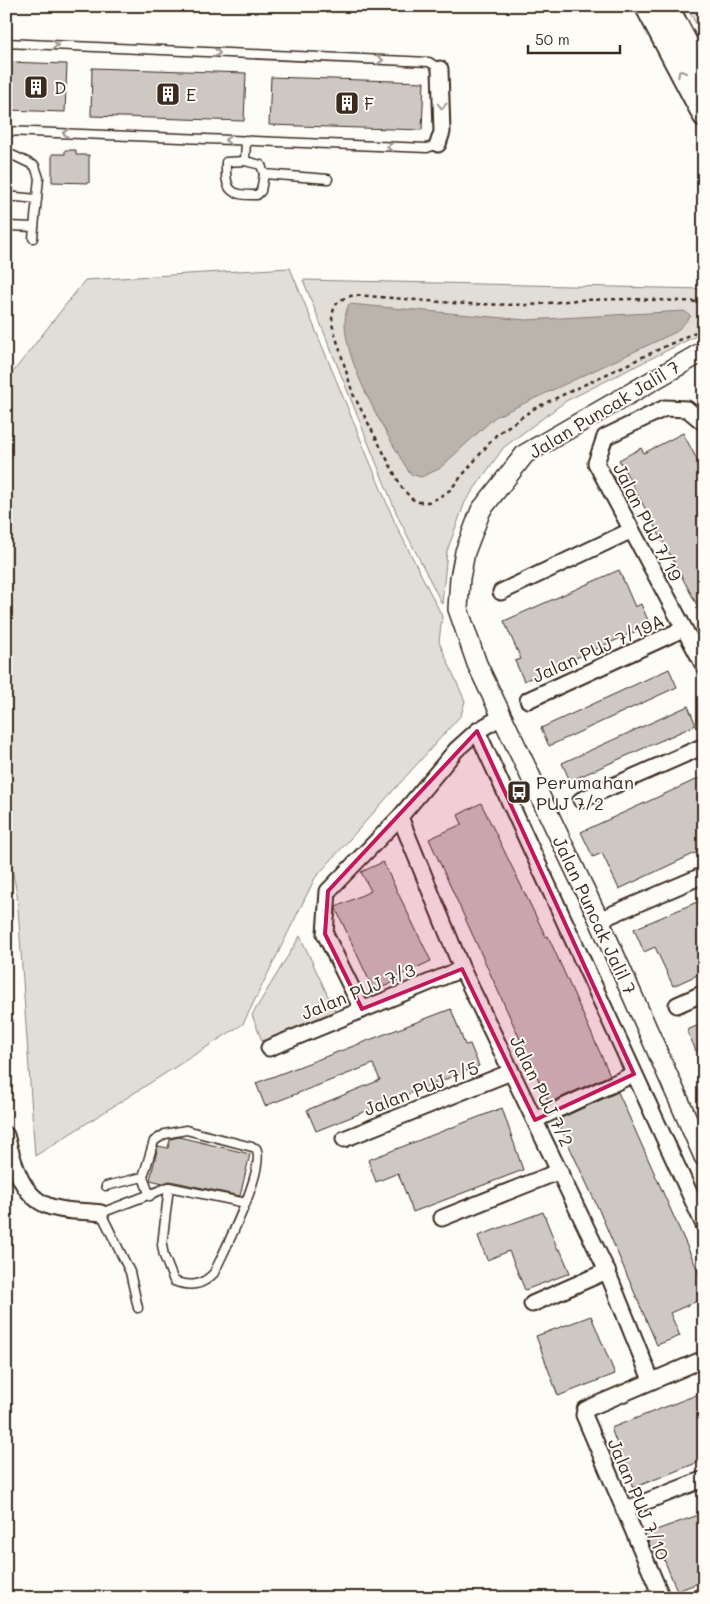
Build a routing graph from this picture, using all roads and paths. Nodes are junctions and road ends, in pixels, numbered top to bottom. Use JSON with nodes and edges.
{"nodes":[{"id":1,"x":646,"y":6,"type":"edge"},
{"id":2,"x":667,"y":6,"type":"edge"},
{"id":3,"x":6,"y":43,"type":"edge"},
{"id":4,"x":440,"y":68,"type":"joint"},
{"id":5,"x":704,"y":76,"type":"edge"},
{"id":6,"x":704,"y":116,"type":"edge"},
{"id":7,"x":6,"y":131,"type":"edge"},
{"id":8,"x":246,"y":140,"type":"junction"},
{"id":9,"x":438,"y":144,"type":"joint"},
{"id":10,"x":6,"y":152,"type":"edge"},
{"id":11,"x":245,"y":161,"type":"junction"},
{"id":12,"x":264,"y":174,"type":"junction"},
{"id":13,"x":328,"y":180,"type":"dead end"},
{"id":14,"x":6,"y":196,"type":"edge"},
{"id":15,"x":37,"y":199,"type":"junction"},
{"id":16,"x":8,"y":226,"type":"dead end"},
{"id":17,"x":34,"y":227,"type":"junction"},
{"id":18,"x":33,"y":238,"type":"dead end"},
{"id":19,"x":704,"y":302,"type":"edge"},
{"id":20,"x":704,"y":328,"type":"edge"},
{"id":21,"x":704,"y":351,"type":"edge"},
{"id":22,"x":704,"y":423,"type":"edge"},
{"id":23,"x":630,"y":530,"type":"junction"},
{"id":24,"x":501,"y":592,"type":"dead end"},
{"id":25,"x":683,"y":629,"type":"junction"},
{"id":26,"x":704,"y":666,"type":"edge"},
{"id":27,"x":528,"y":700,"type":"dead end"},
{"id":28,"x":501,"y":717,"type":"junction"},
{"id":29,"x":477,"y":731,"type":"junction"},
{"id":30,"x":704,"y":746,"type":"edge"},
{"id":31,"x":581,"y":800,"type":"dead end"},
{"id":32,"x":400,"y":817,"type":"junction"},
{"id":33,"x":704,"y":874,"type":"edge"},
{"id":34,"x":599,"y":920,"type":"junction"},
{"id":35,"x":462,"y":969,"type":"junction"},
{"id":36,"x":704,"y":993,"type":"edge"},
{"id":37,"x":678,"y":1005,"type":"dead end"},
{"id":38,"x":362,"y":1010,"type":"junction"},
{"id":39,"x":269,"y":1048,"type":"dead end"},
{"id":40,"x":511,"y":1072,"type":"junction"},
{"id":41,"x":634,"y":1074,"type":"junction"},
{"id":42,"x":535,"y":1120,"type":"junction"},
{"id":43,"x":6,"y":1134,"type":"edge"},
{"id":44,"x":344,"y":1138,"type":"dead end"},
{"id":45,"x":704,"y":1157,"type":"edge"},
{"id":46,"x":560,"y":1171,"type":"junction"},
{"id":47,"x":143,"y":1177,"type":"junction"},
{"id":48,"x":106,"y":1186,"type":"dead end"},
{"id":49,"x":169,"y":1188,"type":"junction"},
{"id":50,"x":150,"y":1196,"type":"junction"},
{"id":51,"x":246,"y":1203,"type":"junction"},
{"id":52,"x":101,"y":1212,"type":"junction"},
{"id":53,"x":442,"y":1218,"type":"dead end"},
{"id":54,"x":704,"y":1225,"type":"edge"},
{"id":55,"x":607,"y":1271,"type":"junction"},
{"id":56,"x":532,"y":1304,"type":"dead end"},
{"id":57,"x":138,"y":1308,"type":"dead end"},
{"id":58,"x":704,"y":1359,"type":"edge"},
{"id":59,"x":651,"y":1380,"type":"junction"},
{"id":60,"x":704,"y":1479,"type":"edge"},
{"id":61,"x":624,"y":1510,"type":"junction"},
{"id":62,"x":704,"y":1596,"type":"edge"},
{"id":63,"x":662,"y":1598,"type":"edge"},
{"id":64,"x":698,"y":1598,"type":"edge"}],
"edges":[{"from":6,"to":1,"type":"main road","one_way":true},
{"from":2,"to":5,"type":"main road"},
{"from":3,"to":4,"type":"lane","one_way":true},
{"from":4,"to":9,"type":"street","one_way":true},
{"from":8,"to":7,"type":"lane","one_way":true},
{"from":9,"to":8,"type":"lane","one_way":true},
{"from":8,"to":11,"type":"lane"},
{"from":10,"to":15,"type":"lane"},
{"from":11,"to":12,"type":"lane"},
{"from":11,"to":12,"type":"lane"},
{"from":12,"to":13,"type":"lane"},
{"from":14,"to":15,"type":"lane"},
{"from":15,"to":17,"type":"lane"},
{"from":16,"to":17,"type":"lane"},
{"from":17,"to":18,"type":"lane"},
{"from":19,"to":20,"type":"path"},
{"from":21,"to":28,"type":"street","name":"Jalan Puncak Jalil 7"},
{"from":22,"to":23,"type":"street","name":"Jalan PUJ 7/19"},
{"from":23,"to":24,"type":"street"},
{"from":23,"to":25,"type":"street","name":"Jalan PUJ 7/19"},
{"from":25,"to":26,"type":"street","name":"Jalan PUJ 7/19"},
{"from":25,"to":27,"type":"street","name":"Jalan PUJ 7/19A"},
{"from":28,"to":29,"type":"street"},
{"from":28,"to":34,"type":"street","name":"Jalan Puncak Jalil 7"},
{"from":29,"to":32,"type":"street"},
{"from":29,"to":41,"type":"street"},
{"from":30,"to":31,"type":"street"},
{"from":32,"to":35,"type":"street","name":"Jalan PUJ 7/2"},
{"from":32,"to":38,"type":"street"},
{"from":33,"to":34,"type":"street"},
{"from":34,"to":45,"type":"street","name":"Jalan Puncak Jalil 7"},
{"from":35,"to":38,"type":"street","name":"Jalan PUJ 7/3"},
{"from":35,"to":40,"type":"street","name":"Jalan PUJ 7/2"},
{"from":36,"to":37,"type":"street"},
{"from":38,"to":39,"type":"street","name":"Jalan PUJ 7/3"},
{"from":40,"to":42,"type":"street","name":"Jalan PUJ 7/2"},
{"from":40,"to":44,"type":"street","name":"Jalan PUJ 7/5"},
{"from":41,"to":42,"type":"street"},
{"from":41,"to":54,"type":"street"},
{"from":42,"to":46,"type":"street","name":"Jalan PUJ 7/2"},
{"from":43,"to":52,"type":"street"},
{"from":46,"to":53,"type":"street"},
{"from":46,"to":55,"type":"street","name":"Jalan PUJ 7/2"},
{"from":47,"to":48,"type":"lane"},
{"from":47,"to":50,"type":"lane"},
{"from":47,"to":51,"type":"lane"},
{"from":49,"to":50,"type":"lane"},
{"from":49,"to":51,"type":"lane"},
{"from":49,"to":51,"type":"lane"},
{"from":50,"to":52,"type":"lane"},
{"from":52,"to":57,"type":"lane"},
{"from":55,"to":56,"type":"street"},
{"from":55,"to":59,"type":"street","name":"Jalan PUJ 7/2"},
{"from":58,"to":59,"type":"street"},
{"from":59,"to":61,"type":"street","name":"Jalan PUJ 7/10"},
{"from":60,"to":61,"type":"street"},
{"from":61,"to":63,"type":"street","name":"Jalan PUJ 7/10"},
{"from":62,"to":64,"type":"street"}]}
